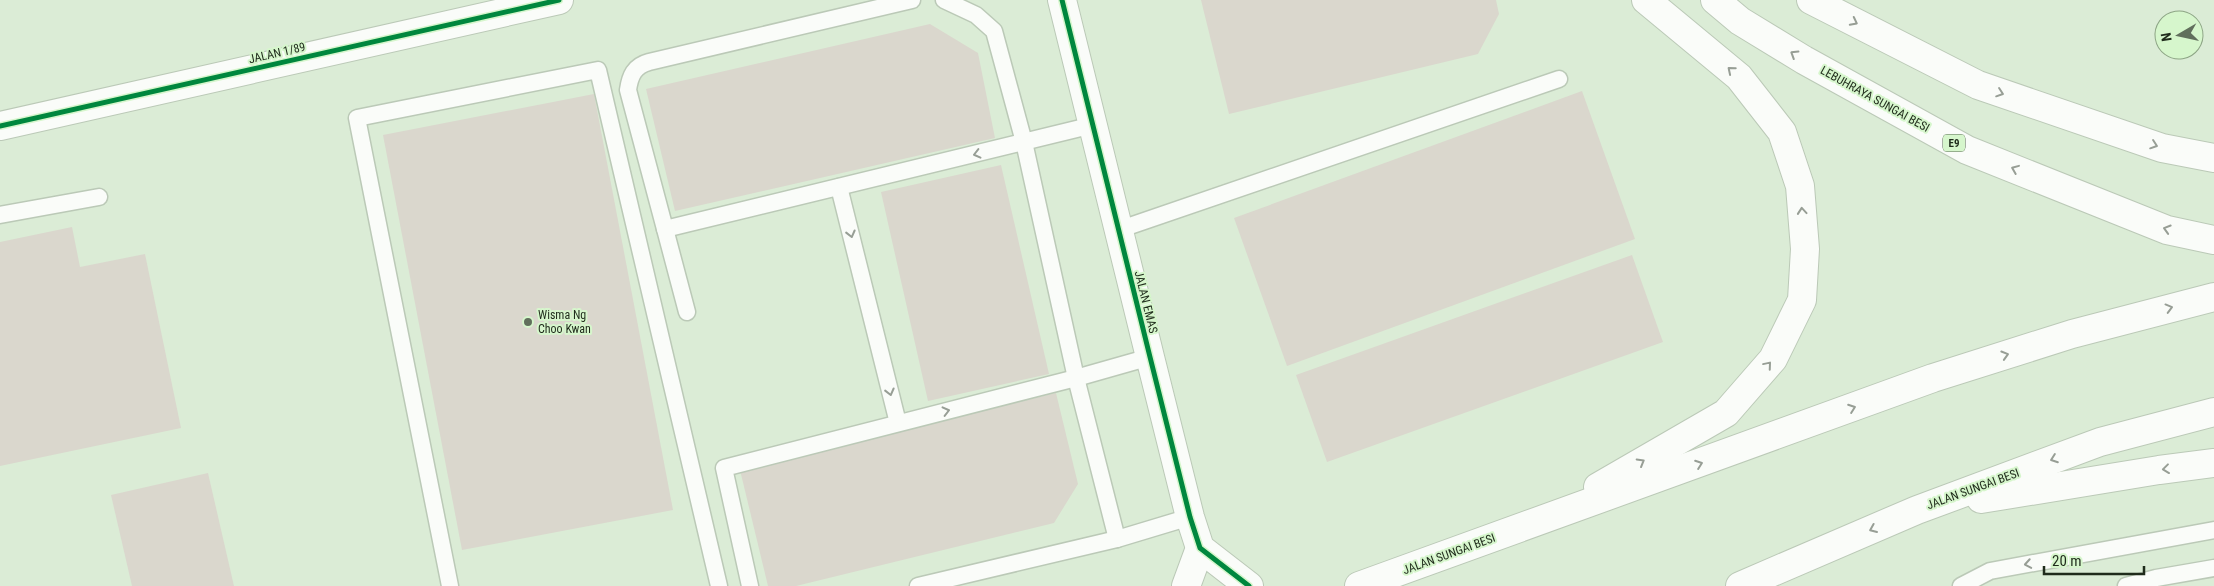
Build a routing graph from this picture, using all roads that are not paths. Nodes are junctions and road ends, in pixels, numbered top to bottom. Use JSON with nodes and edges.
{"nodes":[{"id":1,"x":559,"y":0,"type":"edge"},
{"id":2,"x":912,"y":0,"type":"edge"},
{"id":3,"x":944,"y":0,"type":"edge"},
{"id":4,"x":1062,"y":0,"type":"edge"},
{"id":5,"x":1646,"y":0,"type":"edge"},
{"id":6,"x":1715,"y":0,"type":"edge"},
{"id":7,"x":1810,"y":0,"type":"edge"},
{"id":8,"x":1560,"y":79,"type":"dead end"},
{"id":9,"x":1093,"y":125,"type":"junction"},
{"id":10,"x":0,"y":126,"type":"edge"},
{"id":11,"x":1024,"y":142,"type":"junction"},
{"id":12,"x":2214,"y":158,"type":"edge"},
{"id":13,"x":839,"y":187,"type":"junction"},
{"id":14,"x":99,"y":197,"type":"dead end"},
{"id":15,"x":0,"y":215,"type":"edge"},
{"id":16,"x":665,"y":229,"type":"junction"},
{"id":17,"x":1118,"y":230,"type":"junction"},
{"id":18,"x":2214,"y":240,"type":"edge"},
{"id":19,"x":2214,"y":297,"type":"edge"},
{"id":20,"x":687,"y":312,"type":"dead end"},
{"id":21,"x":1150,"y":357,"type":"junction"},
{"id":22,"x":1076,"y":378,"type":"junction"},
{"id":23,"x":2214,"y":412,"type":"edge"},
{"id":24,"x":898,"y":423,"type":"junction"},
{"id":25,"x":2214,"y":464,"type":"edge"},
{"id":26,"x":1918,"y":510,"type":"junction"},
{"id":27,"x":1190,"y":517,"type":"junction"},
{"id":28,"x":1538,"y":522,"type":"junction"},
{"id":29,"x":2214,"y":530,"type":"edge"},
{"id":30,"x":1117,"y":539,"type":"junction"},
{"id":31,"x":1200,"y":548,"type":"junction"},
{"id":32,"x":2214,"y":568,"type":"edge"},
{"id":33,"x":2157,"y":582,"type":"edge"},
{"id":34,"x":450,"y":586,"type":"edge"},
{"id":35,"x":719,"y":586,"type":"edge"},
{"id":36,"x":750,"y":586,"type":"edge"},
{"id":37,"x":918,"y":586,"type":"edge"},
{"id":38,"x":1186,"y":586,"type":"edge"},
{"id":39,"x":1249,"y":586,"type":"edge"},
{"id":40,"x":1359,"y":586,"type":"edge"},
{"id":41,"x":1740,"y":586,"type":"edge"},
{"id":42,"x":1960,"y":586,"type":"edge"},
{"id":43,"x":2126,"y":586,"type":"edge"}],
"edges":[{"from":1,"to":10,"type":"main road","name":"JALAN 1/89"},
{"from":2,"to":16,"type":"lane"},
{"from":3,"to":11,"type":"lane"},
{"from":4,"to":9,"type":"main road","name":"JALAN EMAS"},
{"from":28,"to":5,"type":"main road","one_way":true},
{"from":18,"to":6,"type":"main road","name":"LEBUHRAYA SUNGAI BESI","number":"E9","one_way":true},
{"from":7,"to":12,"type":"main road","one_way":true},
{"from":8,"to":17,"type":"lane"},
{"from":9,"to":11,"type":"lane"},
{"from":9,"to":17,"type":"main road","name":"JALAN EMAS"},
{"from":11,"to":13,"type":"lane","one_way":true},
{"from":11,"to":22,"type":"lane"},
{"from":13,"to":16,"type":"lane"},
{"from":13,"to":24,"type":"lane","one_way":true},
{"from":14,"to":15,"type":"lane"},
{"from":16,"to":20,"type":"lane"},
{"from":17,"to":21,"type":"main road","name":"JALAN EMAS"},
{"from":28,"to":19,"type":"main road","one_way":true},
{"from":21,"to":22,"type":"lane"},
{"from":21,"to":27,"type":"main road","name":"JALAN EMAS"},
{"from":24,"to":22,"type":"lane","one_way":true},
{"from":22,"to":30,"type":"lane"},
{"from":23,"to":26,"type":"main road","name":"JALAN SUNGAI BESI","one_way":true},
{"from":24,"to":36,"type":"lane"},
{"from":25,"to":26,"type":"main road","one_way":true},
{"from":26,"to":41,"type":"main road","name":"JALAN SUNGAI BESI","one_way":true},
{"from":27,"to":30,"type":"lane"},
{"from":27,"to":31,"type":"main road","name":"JALAN EMAS"},
{"from":28,"to":40,"type":"main road","name":"JALAN SUNGAI BESI"},
{"from":29,"to":42,"type":"lane","one_way":true},
{"from":30,"to":37,"type":"lane"},
{"from":31,"to":38,"type":"main road"},
{"from":31,"to":39,"type":"main road"},
{"from":32,"to":33,"type":"lane"},
{"from":33,"to":43,"type":"lane"},
{"from":34,"to":35,"type":"lane"}]}
